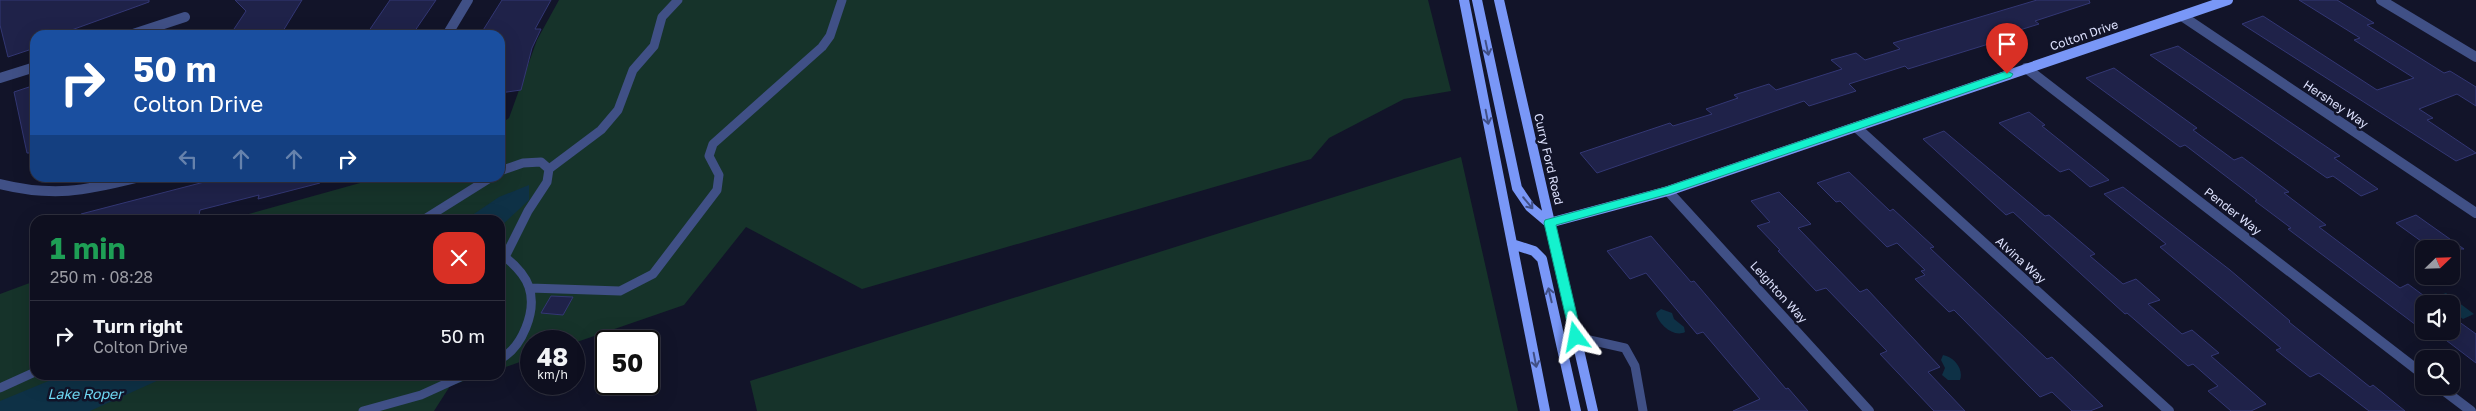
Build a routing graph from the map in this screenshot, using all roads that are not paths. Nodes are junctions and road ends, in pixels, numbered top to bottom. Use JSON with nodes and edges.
{"nodes":[{"id":1,"x":468,"y":0,"type":"edge"},
{"id":2,"x":678,"y":0,"type":"edge"},
{"id":3,"x":842,"y":0,"type":"edge"},
{"id":4,"x":1464,"y":0,"type":"edge"},
{"id":5,"x":1477,"y":0,"type":"edge"},
{"id":6,"x":1499,"y":0,"type":"edge"},
{"id":7,"x":2228,"y":0,"type":"edge"},
{"id":8,"x":2381,"y":0,"type":"edge"},
{"id":9,"x":2182,"y":16,"type":"junction"},
{"id":10,"x":185,"y":17,"type":"dead end"},
{"id":11,"x":145,"y":30,"type":"edge"},
{"id":12,"x":450,"y":30,"type":"edge"},
{"id":13,"x":2476,"y":57,"type":"edge"},
{"id":14,"x":2026,"y":68,"type":"junction"},
{"id":15,"x":30,"y":69,"type":"edge"},
{"id":16,"x":0,"y":78,"type":"edge"},
{"id":17,"x":1856,"y":127,"type":"junction"},
{"id":18,"x":505,"y":169,"type":"edge"},
{"id":19,"x":549,"y":169,"type":"junction"},
{"id":20,"x":121,"y":182,"type":"edge"},
{"id":21,"x":484,"y":182,"type":"edge"},
{"id":22,"x":0,"y":184,"type":"edge"},
{"id":23,"x":1668,"y":191,"type":"junction"},
{"id":24,"x":2476,"y":214,"type":"edge"},
{"id":25,"x":431,"y":215,"type":"edge"},
{"id":26,"x":1549,"y":223,"type":"junction"},
{"id":27,"x":1512,"y":244,"type":"junction"},
{"id":28,"x":530,"y":288,"type":"junction"},
{"id":29,"x":1576,"y":337,"type":"junction"},
{"id":30,"x":505,"y":356,"type":"edge"},
{"id":31,"x":2415,"y":368,"type":"edge"},
{"id":32,"x":30,"y":374,"type":"edge"},
{"id":33,"x":455,"y":380,"type":"edge"},
{"id":34,"x":0,"y":388,"type":"edge"},
{"id":35,"x":2450,"y":395,"type":"edge"},
{"id":36,"x":363,"y":411,"type":"edge"},
{"id":37,"x":1545,"y":411,"type":"edge"},
{"id":38,"x":1576,"y":411,"type":"edge"},
{"id":39,"x":1593,"y":411,"type":"edge"},
{"id":40,"x":1643,"y":411,"type":"edge"},
{"id":41,"x":1869,"y":411,"type":"edge"},
{"id":42,"x":2169,"y":411,"type":"edge"},
{"id":43,"x":2470,"y":411,"type":"edge"}],
"edges":[{"from":1,"to":12,"type":"street"},
{"from":2,"to":19,"type":"lane"},
{"from":3,"to":28,"type":"lane"},
{"from":4,"to":27,"type":"main road","one_way":true},
{"from":5,"to":26,"type":"main road","one_way":true},
{"from":6,"to":26,"type":"main road","name":"Curry Ford Road"},
{"from":7,"to":9,"type":"main road","name":"Colton Drive"},
{"from":8,"to":13,"type":"street"},
{"from":9,"to":14,"type":"main road","name":"Colton Drive"},
{"from":9,"to":24,"type":"street","name":"Hershey Way"},
{"from":10,"to":11,"type":"street"},
{"from":14,"to":17,"type":"main road","name":"Colton Drive"},
{"from":14,"to":31,"type":"street","name":"Pender Way"},
{"from":15,"to":16,"type":"street"},
{"from":17,"to":23,"type":"main road","name":"Colton Drive"},
{"from":17,"to":42,"type":"street","name":"Alvina Way"},
{"from":18,"to":19,"type":"lane"},
{"from":19,"to":28,"type":"lane"},
{"from":20,"to":22,"type":"street"},
{"from":21,"to":25,"type":"lane"},
{"from":23,"to":26,"type":"main road","name":"Colton Drive"},
{"from":23,"to":41,"type":"street","name":"Leighton Way"},
{"from":26,"to":29,"type":"main road","name":"Curry Ford Road"},
{"from":27,"to":37,"type":"main road","one_way":true},
{"from":38,"to":27,"type":"main road","one_way":true},
{"from":28,"to":30,"type":"lane"},
{"from":29,"to":39,"type":"main road","name":"Curry Ford Road"},
{"from":29,"to":40,"type":"lane"},
{"from":32,"to":34,"type":"lane"},
{"from":33,"to":36,"type":"lane"},
{"from":35,"to":43,"type":"street"}]}
